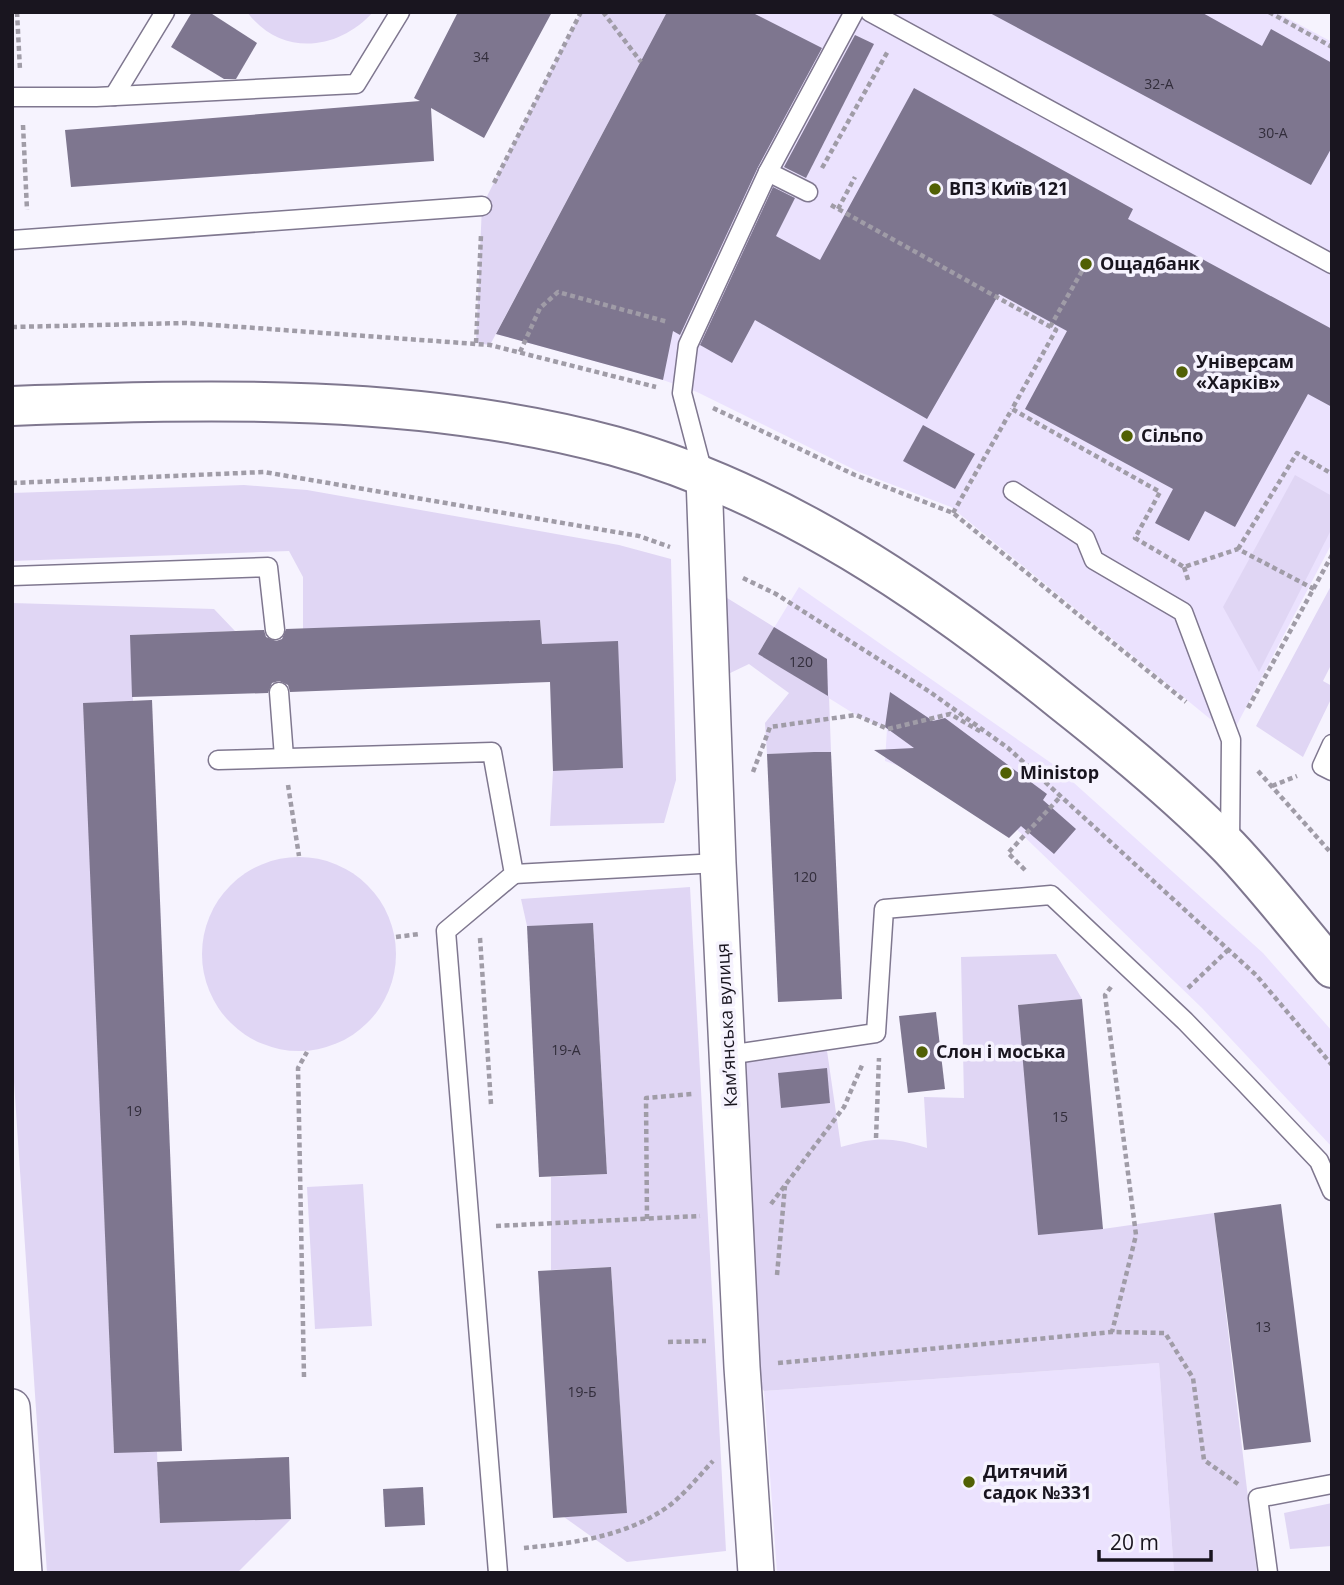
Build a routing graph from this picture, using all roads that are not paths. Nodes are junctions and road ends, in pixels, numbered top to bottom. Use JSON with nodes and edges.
{"nodes":[{"id":1,"x":165,"y":12,"type":"edge"},
{"id":2,"x":400,"y":12,"type":"edge"},
{"id":3,"x":854,"y":12,"type":"edge"},
{"id":4,"x":870,"y":12,"type":"edge"},
{"id":5,"x":114,"y":96,"type":"junction"},
{"id":6,"x":12,"y":97,"type":"edge"},
{"id":7,"x":768,"y":172,"type":"junction"},
{"id":8,"x":808,"y":192,"type":"road end"},
{"id":9,"x":482,"y":206,"type":"road end"},
{"id":10,"x":12,"y":240,"type":"edge"},
{"id":11,"x":1332,"y":264,"type":"edge"},
{"id":12,"x":12,"y":406,"type":"edge"},
{"id":13,"x":704,"y":477,"type":"junction"},
{"id":14,"x":1013,"y":491,"type":"dead end"},
{"id":15,"x":12,"y":576,"type":"edge"},
{"id":16,"x":275,"y":630,"type":"dead end"},
{"id":17,"x":279,"y":692,"type":"dead end"},
{"id":18,"x":1332,"y":744,"type":"edge"},
{"id":19,"x":284,"y":757,"type":"junction"},
{"id":20,"x":218,"y":760,"type":"dead end"},
{"id":21,"x":1332,"y":771,"type":"edge"},
{"id":22,"x":1230,"y":848,"type":"junction"},
{"id":23,"x":718,"y":863,"type":"junction"},
{"id":24,"x":514,"y":874,"type":"junction"},
{"id":25,"x":1332,"y":968,"type":"edge"},
{"id":26,"x":729,"y":1055,"type":"junction"},
{"id":27,"x":1332,"y":1191,"type":"edge"},
{"id":28,"x":12,"y":1407,"type":"edge"},
{"id":29,"x":1332,"y":1483,"type":"edge"},
{"id":30,"x":24,"y":1573,"type":"edge"},
{"id":31,"x":498,"y":1573,"type":"edge"},
{"id":32,"x":756,"y":1573,"type":"edge"},
{"id":33,"x":1268,"y":1573,"type":"edge"}],
"edges":[{"from":1,"to":5,"type":"lane"},
{"from":2,"to":5,"type":"lane"},
{"from":3,"to":7,"type":"lane"},
{"from":4,"to":11,"type":"lane"},
{"from":5,"to":6,"type":"lane"},
{"from":7,"to":8,"type":"lane"},
{"from":7,"to":13,"type":"lane"},
{"from":9,"to":10,"type":"lane"},
{"from":12,"to":13,"type":"street"},
{"from":13,"to":22,"type":"street"},
{"from":13,"to":23,"type":"street","name":"Камʼянська вулиця"},
{"from":14,"to":22,"type":"lane"},
{"from":15,"to":16,"type":"lane"},
{"from":17,"to":19,"type":"lane"},
{"from":18,"to":21,"type":"lane"},
{"from":19,"to":20,"type":"lane"},
{"from":19,"to":24,"type":"lane"},
{"from":22,"to":25,"type":"street"},
{"from":23,"to":24,"type":"lane"},
{"from":23,"to":26,"type":"street","name":"Камʼянська вулиця"},
{"from":24,"to":31,"type":"lane"},
{"from":26,"to":27,"type":"lane"},
{"from":26,"to":32,"type":"street","name":"Камʼянська вулиця"},
{"from":28,"to":30,"type":"street"},
{"from":29,"to":33,"type":"lane"}]}
